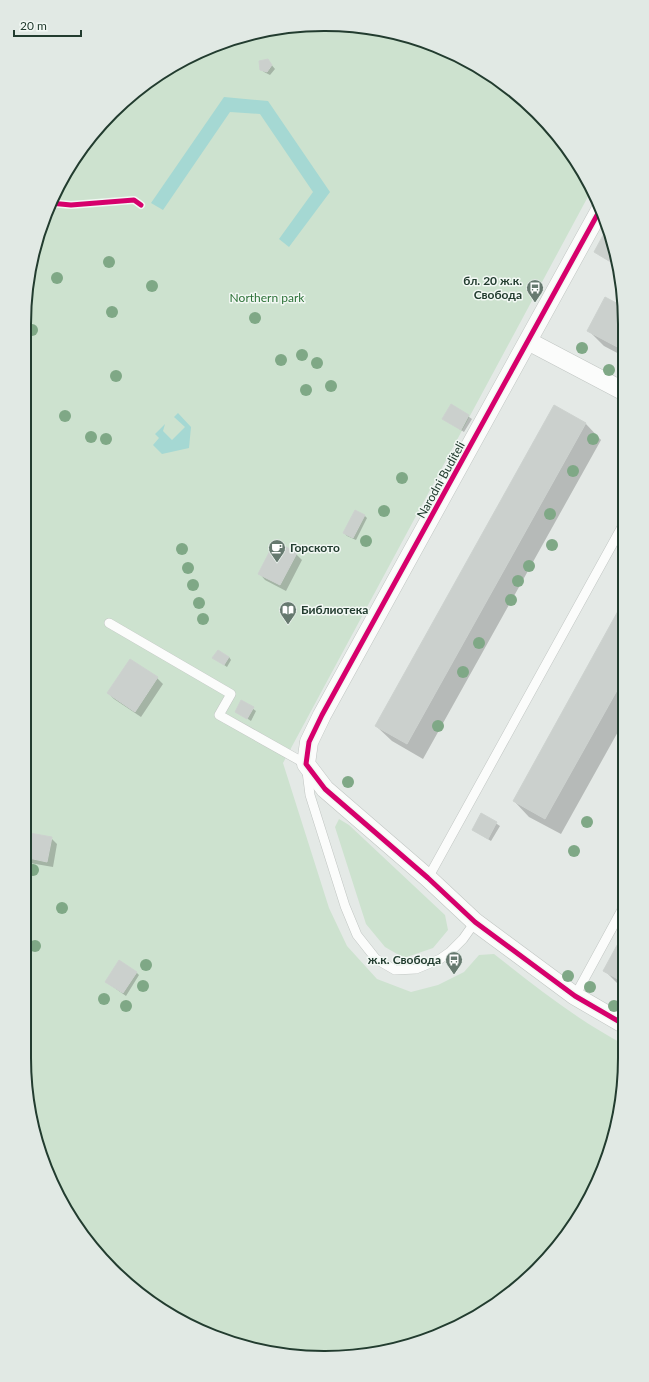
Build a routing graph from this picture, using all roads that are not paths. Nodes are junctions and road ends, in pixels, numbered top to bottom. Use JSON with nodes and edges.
{"nodes":[{"id":1,"x":597,"y":215,"type":"edge"},
{"id":2,"x":528,"y":341,"type":"junction"},
{"id":3,"x":618,"y":388,"type":"edge"},
{"id":4,"x":618,"y":534,"type":"edge"},
{"id":5,"x":109,"y":623,"type":"dead end"},
{"id":6,"x":306,"y":764,"type":"junction"},
{"id":7,"x":428,"y":878,"type":"junction"},
{"id":8,"x":618,"y":917,"type":"edge"},
{"id":9,"x":475,"y":922,"type":"junction"},
{"id":10,"x":575,"y":996,"type":"junction"},
{"id":11,"x":618,"y":1020,"type":"edge"}],
"edges":[{"from":1,"to":2,"type":"street","name":"Narodni Buditeli"},
{"from":2,"to":3,"type":"street"},
{"from":2,"to":6,"type":"street","name":"Narodni Buditeli"},
{"from":4,"to":7,"type":"lane"},
{"from":5,"to":6,"type":"lane"},
{"from":6,"to":7,"type":"street"},
{"from":6,"to":9,"type":"lane"},
{"from":7,"to":9,"type":"street"},
{"from":8,"to":10,"type":"lane"},
{"from":9,"to":10,"type":"street"},
{"from":10,"to":11,"type":"street"}]}
